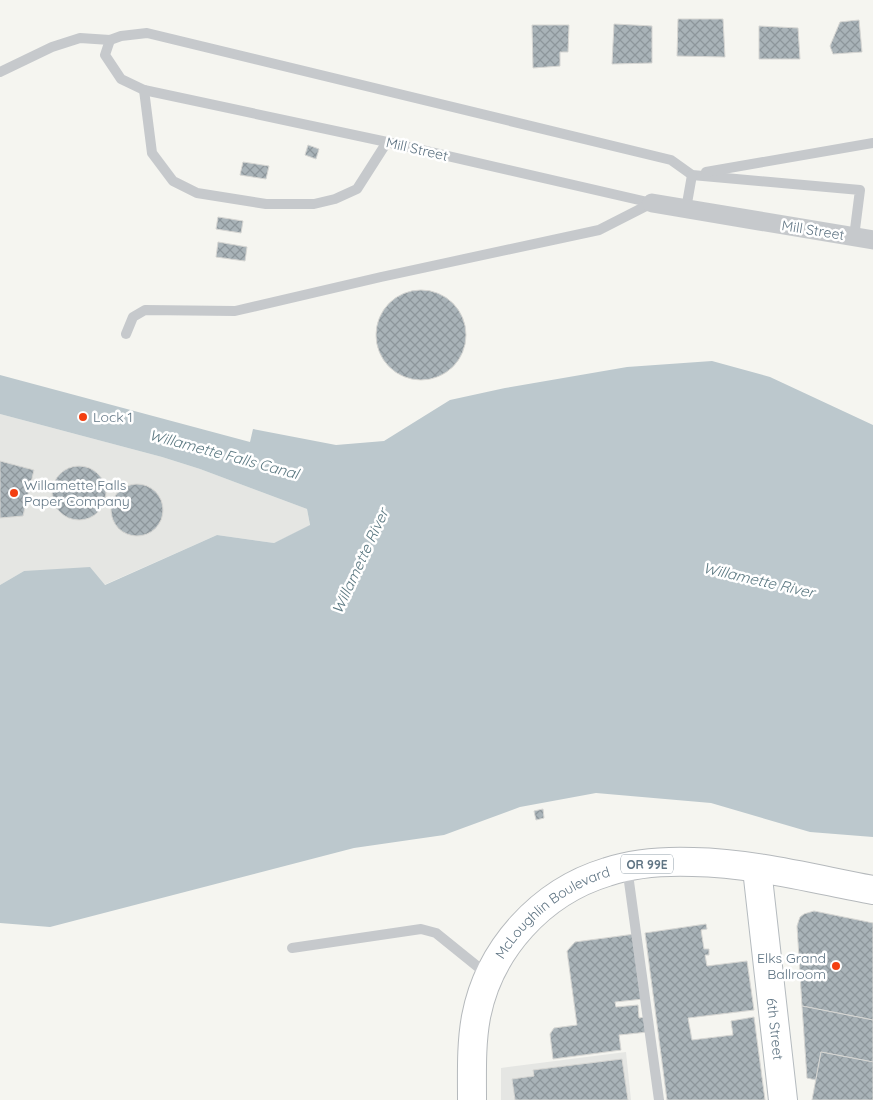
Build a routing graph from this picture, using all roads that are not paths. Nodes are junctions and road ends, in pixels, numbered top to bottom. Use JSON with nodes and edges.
{"nodes":[{"id":1,"x":110,"y":40,"type":"junction"},
{"id":2,"x":0,"y":72,"type":"edge"},
{"id":3,"x":144,"y":90,"type":"junction"},
{"id":4,"x":388,"y":142,"type":"junction"},
{"id":5,"x":873,"y":144,"type":"edge"},
{"id":6,"x":692,"y":175,"type":"junction"},
{"id":7,"x":652,"y":203,"type":"junction"},
{"id":8,"x":686,"y":209,"type":"junction"},
{"id":9,"x":854,"y":237,"type":"junction"},
{"id":10,"x":873,"y":240,"type":"edge"},
{"id":11,"x":126,"y":334,"type":"dead end"},
{"id":12,"x":627,"y":866,"type":"junction"},
{"id":13,"x":758,"y":869,"type":"junction"},
{"id":14,"x":873,"y":890,"type":"edge"},
{"id":15,"x":292,"y":948,"type":"dead end"},
{"id":16,"x":488,"y":976,"type":"junction"},
{"id":17,"x":472,"y":1100,"type":"edge"},
{"id":18,"x":659,"y":1100,"type":"edge"},
{"id":19,"x":783,"y":1100,"type":"edge"}],
"edges":[{"from":1,"to":2,"type":"lane"},
{"from":1,"to":3,"type":"lane","name":"Mill Street"},
{"from":1,"to":6,"type":"lane"},
{"from":3,"to":4,"type":"lane","name":"Mill Street"},
{"from":3,"to":4,"type":"lane"},
{"from":4,"to":7,"type":"lane","name":"Mill Street"},
{"from":5,"to":6,"type":"lane"},
{"from":6,"to":8,"type":"lane"},
{"from":6,"to":9,"type":"lane"},
{"from":7,"to":8,"type":"street","name":"Mill Street"},
{"from":7,"to":11,"type":"lane"},
{"from":8,"to":9,"type":"street","name":"Mill Street"},
{"from":9,"to":10,"type":"street","name":"Mill Street"},
{"from":12,"to":13,"type":"main road","name":"McLoughlin Boulevard","number":"OR 99E"},
{"from":12,"to":16,"type":"main road","name":"McLoughlin Boulevard","number":"OR 99E"},
{"from":12,"to":18,"type":"lane"},
{"from":13,"to":14,"type":"main road","name":"McLoughlin Boulevard","number":"OR 99E"},
{"from":13,"to":19,"type":"main road","name":"6th Street"},
{"from":15,"to":16,"type":"lane"},
{"from":16,"to":17,"type":"main road","name":"McLoughlin Boulevard","number":"OR 99E"}]}
